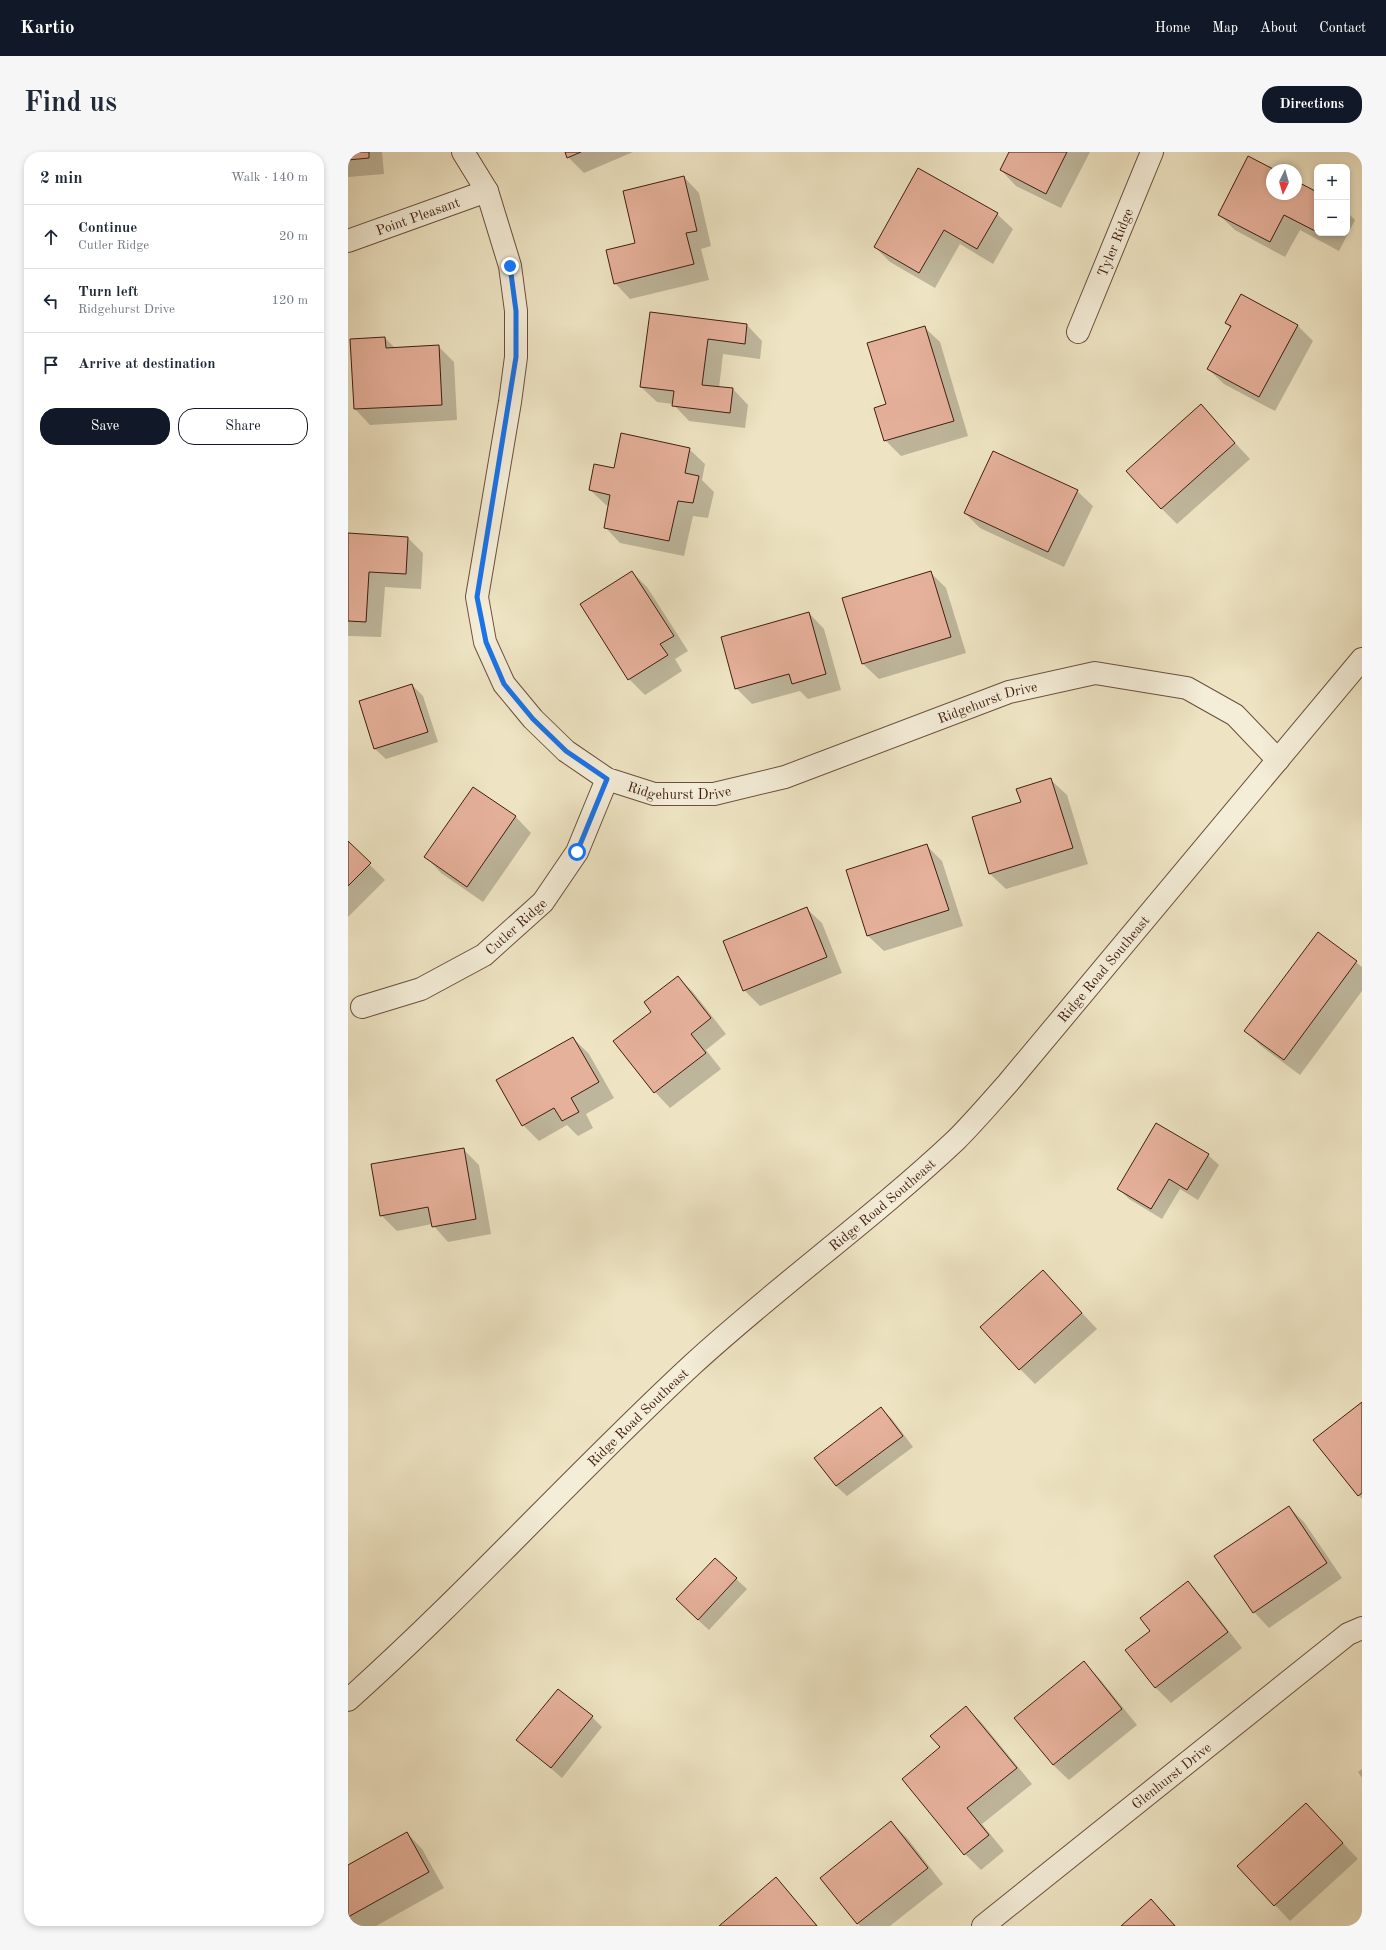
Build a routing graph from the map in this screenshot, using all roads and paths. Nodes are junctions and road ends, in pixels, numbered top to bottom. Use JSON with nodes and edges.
{"nodes":[{"id":1,"x":463,"y":152,"type":"edge"},
{"id":2,"x":1152,"y":152,"type":"edge"},
{"id":3,"x":487,"y":191,"type":"junction"},
{"id":4,"x":348,"y":241,"type":"edge"},
{"id":5,"x":1078,"y":332,"type":"dead end"},
{"id":6,"x":1362,"y":659,"type":"edge"},
{"id":7,"x":1278,"y":760,"type":"junction"},
{"id":8,"x":607,"y":779,"type":"junction"},
{"id":9,"x":362,"y":1007,"type":"dead end"},
{"id":10,"x":1362,"y":1628,"type":"edge"},
{"id":11,"x":348,"y":1700,"type":"edge"},
{"id":12,"x":983,"y":1926,"type":"edge"}],
"edges":[{"from":1,"to":3,"type":"street","name":"Ridgehurst Drive"},
{"from":2,"to":5,"type":"street","name":"Tyler Ridge"},
{"from":3,"to":4,"type":"street","name":"Point Pleasant"},
{"from":3,"to":8,"type":"street","name":"Ridgehurst Drive"},
{"from":6,"to":7,"type":"street","name":"Ridge Road Southeast"},
{"from":7,"to":8,"type":"street","name":"Ridgehurst Drive"},
{"from":7,"to":11,"type":"street","name":"Ridge Road Southeast"},
{"from":8,"to":9,"type":"street","name":"Cutler Ridge"},
{"from":10,"to":12,"type":"street","name":"Glenhurst Drive"}]}
